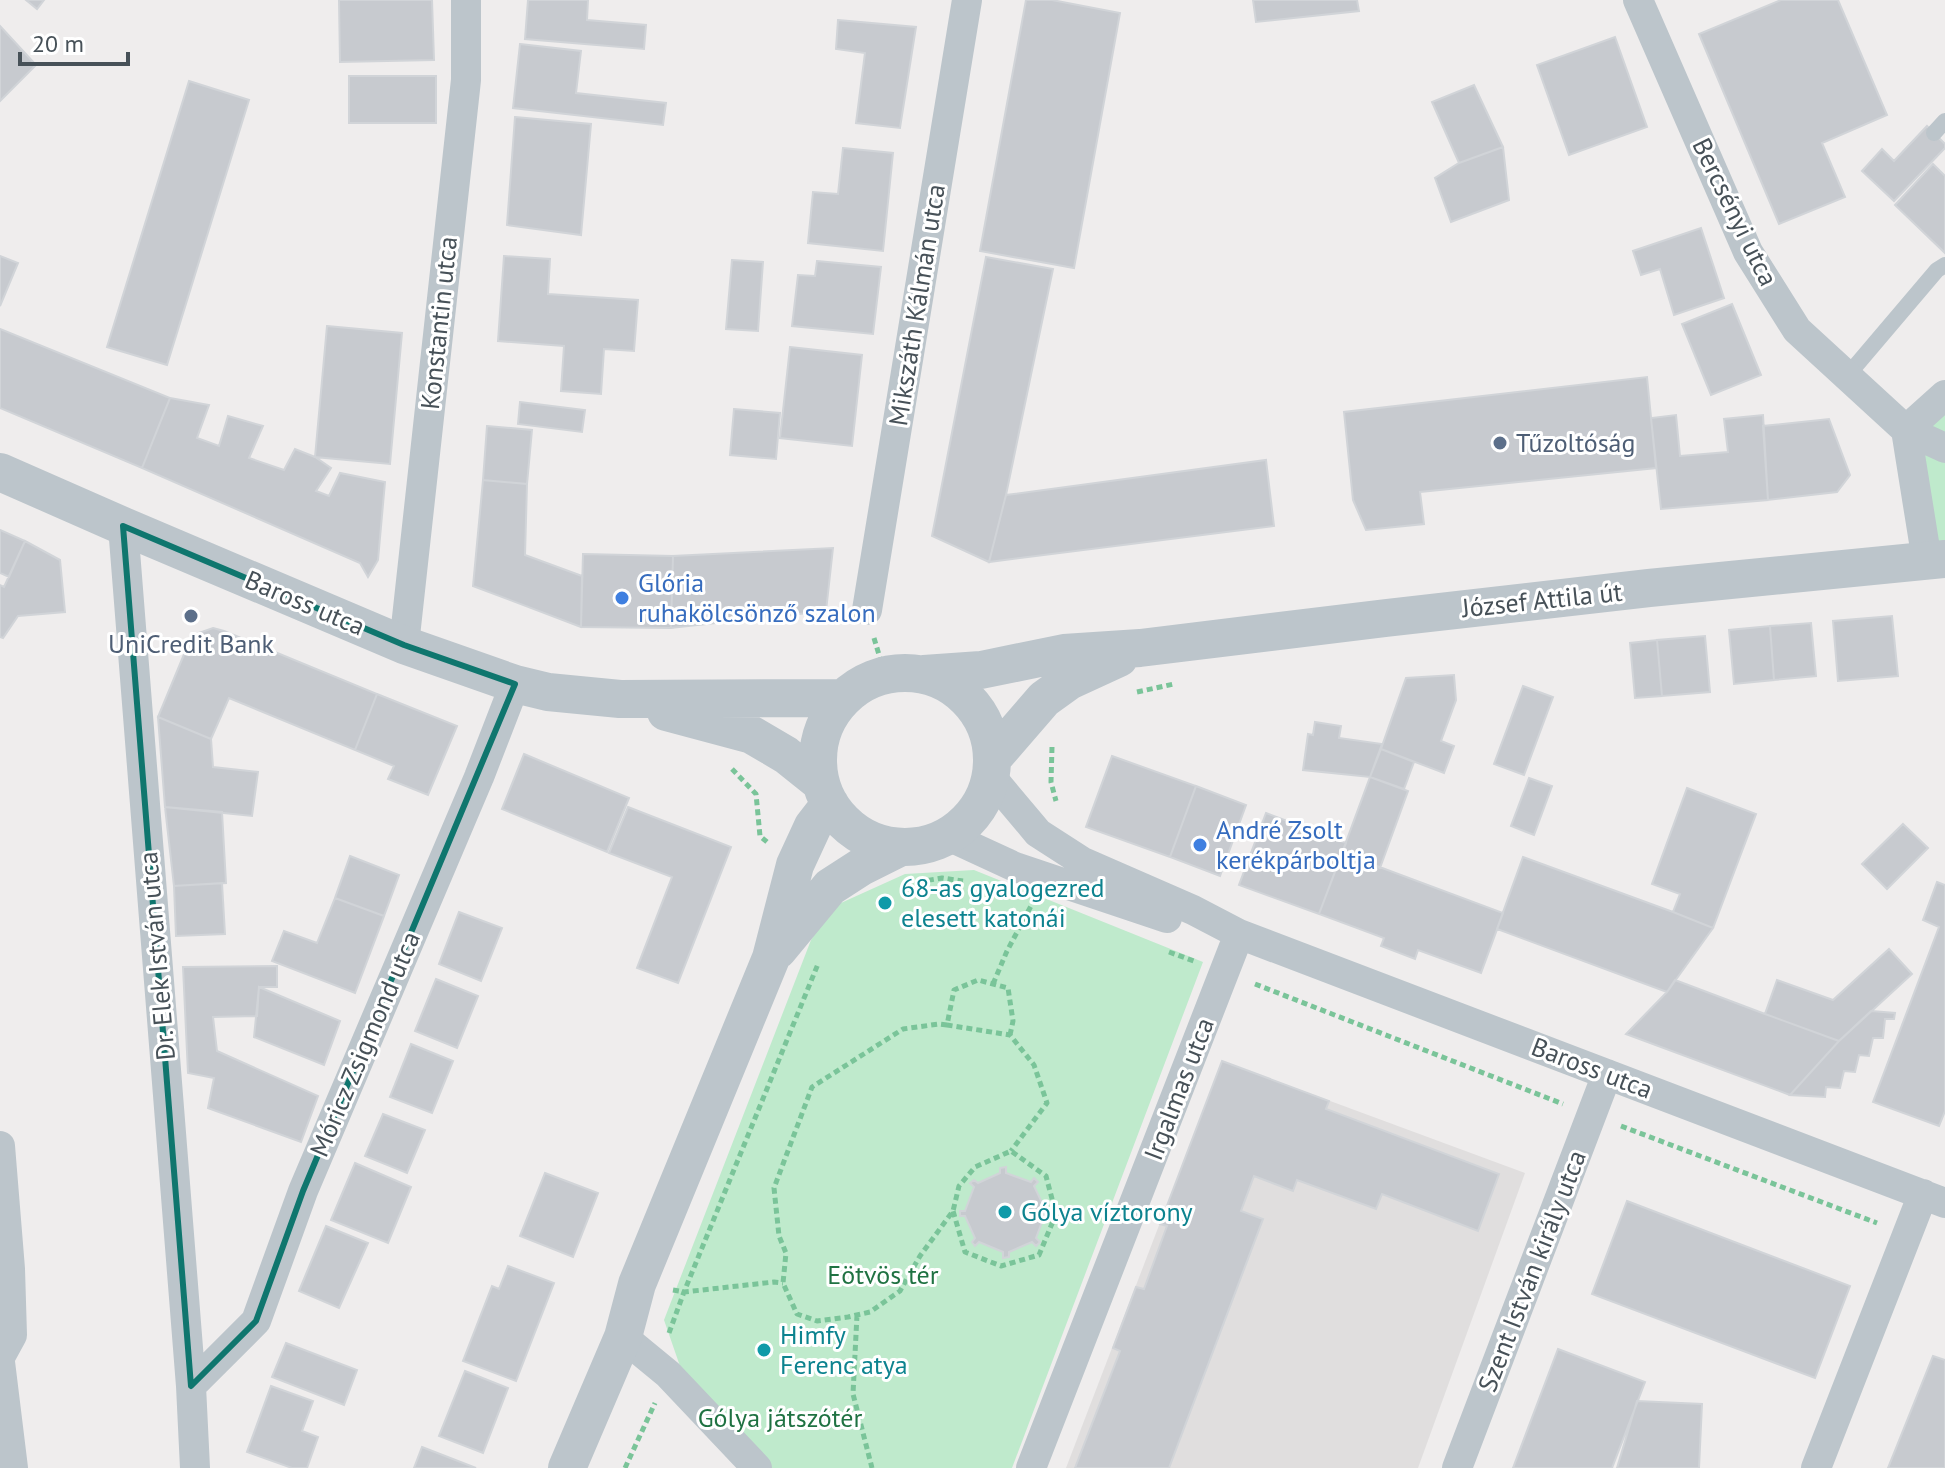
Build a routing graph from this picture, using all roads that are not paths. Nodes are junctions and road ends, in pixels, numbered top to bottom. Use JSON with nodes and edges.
{"nodes":[{"id":1,"x":466,"y":0,"type":"edge"},
{"id":2,"x":967,"y":0,"type":"edge"},
{"id":3,"x":1638,"y":0,"type":"edge"},
{"id":4,"x":1945,"y":265,"type":"edge"},
{"id":5,"x":1847,"y":376,"type":"junction"},
{"id":6,"x":1945,"y":395,"type":"edge"},
{"id":7,"x":1906,"y":430,"type":"junction"},
{"id":8,"x":1945,"y":448,"type":"edge"},
{"id":9,"x":0,"y":472,"type":"edge"},
{"id":10,"x":123,"y":526,"type":"junction"},
{"id":11,"x":1936,"y":560,"type":"edge"},
{"id":12,"x":867,"y":610,"type":"dead end"},
{"id":13,"x":404,"y":645,"type":"junction"},
{"id":14,"x":1140,"y":648,"type":"junction"},
{"id":15,"x":924,"y":674,"type":"junction"},
{"id":16,"x":515,"y":684,"type":"junction"},
{"id":17,"x":843,"y":698,"type":"junction"},
{"id":18,"x":620,"y":699,"type":"junction"},
{"id":19,"x":992,"y":768,"type":"junction"},
{"id":20,"x":826,"y":793,"type":"junction"},
{"id":21,"x":948,"y":836,"type":"junction"},
{"id":22,"x":901,"y":847,"type":"junction"},
{"id":23,"x":1239,"y":934,"type":"junction"},
{"id":24,"x":771,"y":958,"type":"junction"},
{"id":25,"x":1607,"y":1074,"type":"junction"},
{"id":26,"x":0,"y":1146,"type":"edge"},
{"id":27,"x":1934,"y":1199,"type":"edge"},
{"id":28,"x":623,"y":1337,"type":"junction"},
{"id":29,"x":0,"y":1359,"type":"edge"},
{"id":30,"x":191,"y":1386,"type":"junction"},
{"id":31,"x":13,"y":1468,"type":"edge"},
{"id":32,"x":195,"y":1468,"type":"edge"},
{"id":33,"x":567,"y":1468,"type":"edge"},
{"id":34,"x":757,"y":1468,"type":"edge"},
{"id":35,"x":1031,"y":1468,"type":"edge"},
{"id":36,"x":1457,"y":1468,"type":"edge"},
{"id":37,"x":1816,"y":1468,"type":"edge"}],
"edges":[{"from":1,"to":13,"type":"street","name":"Konstantin utca"},
{"from":2,"to":12,"type":"street","name":"Mikszáth Kálmán utca"},
{"from":3,"to":5,"type":"street","name":"Bercsényi utca"},
{"from":4,"to":5,"type":"lane"},
{"from":5,"to":7,"type":"street","name":"Bercsényi utca"},
{"from":6,"to":7,"type":"street"},
{"from":7,"to":8,"type":"street","name":"Bercsényi utca"},
{"from":7,"to":11,"type":"street"},
{"from":9,"to":10,"type":"street","name":"Baross utca"},
{"from":10,"to":13,"type":"street","name":"Baross utca"},
{"from":10,"to":30,"type":"street","name":"Dr. Elek István utca"},
{"from":11,"to":14,"type":"street","name":"József Attila út"},
{"from":13,"to":16,"type":"street","name":"Baross utca"},
{"from":14,"to":15,"type":"street","name":"József Attila út"},
{"from":14,"to":19,"type":"street","name":"József Attila út"},
{"from":15,"to":17,"type":"street"},
{"from":15,"to":19,"type":"street"},
{"from":16,"to":18,"type":"street","name":"Baross utca"},
{"from":16,"to":30,"type":"street","name":"Móricz Zsigmond utca"},
{"from":17,"to":18,"type":"street","name":"Baross utca"},
{"from":17,"to":20,"type":"street"},
{"from":18,"to":20,"type":"street","name":"Baross utca"},
{"from":19,"to":21,"type":"street"},
{"from":19,"to":23,"type":"street","name":"Baross utca"},
{"from":20,"to":22,"type":"street"},
{"from":20,"to":24,"type":"street"},
{"from":21,"to":22,"type":"street"},
{"from":21,"to":23,"type":"street","name":"Baross utca"},
{"from":22,"to":24,"type":"street"},
{"from":23,"to":25,"type":"street","name":"Baross utca"},
{"from":23,"to":35,"type":"street","name":"Irgalmas utca"},
{"from":24,"to":28,"type":"street"},
{"from":25,"to":27,"type":"street","name":"Baross utca"},
{"from":25,"to":36,"type":"street","name":"Szent István király utca"},
{"from":26,"to":29,"type":"street"},
{"from":27,"to":37,"type":"street"},
{"from":28,"to":33,"type":"street"},
{"from":28,"to":34,"type":"street"},
{"from":29,"to":31,"type":"street"},
{"from":30,"to":32,"type":"street","name":"Dr. Elek István utca"}]}
